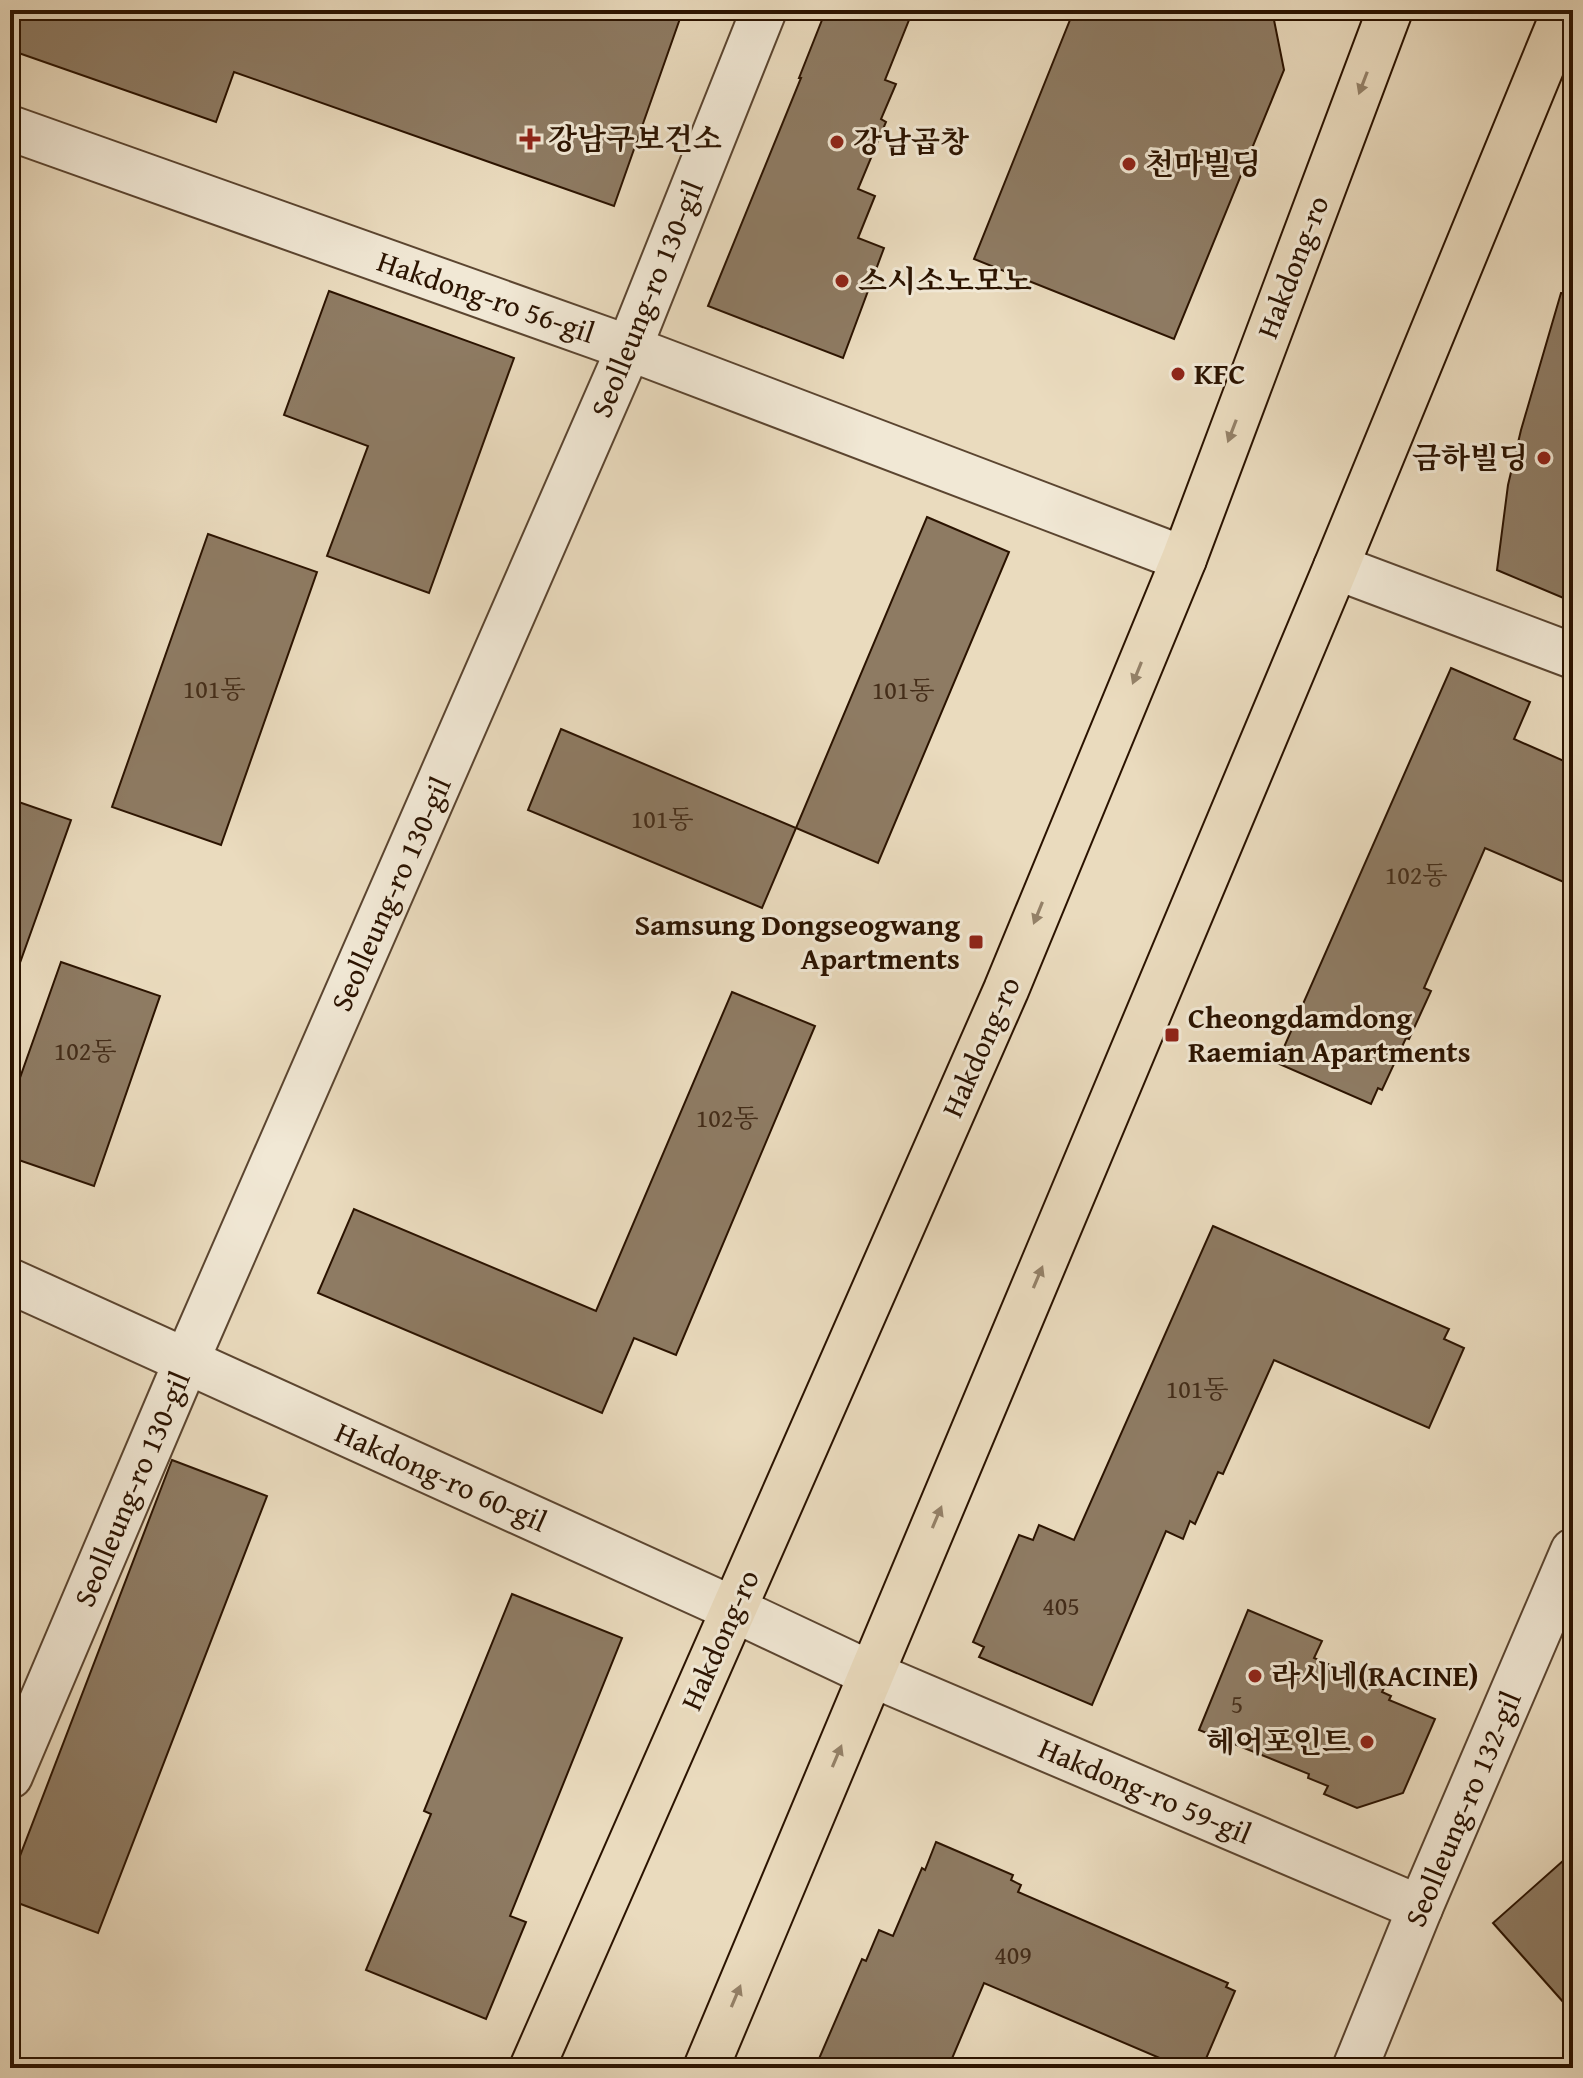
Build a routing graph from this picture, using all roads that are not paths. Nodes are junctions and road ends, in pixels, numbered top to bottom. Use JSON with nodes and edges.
{"nodes":[{"id":1,"x":764,"y":10,"type":"edge"},
{"id":2,"x":1390,"y":10,"type":"edge"},
{"id":3,"x":1565,"y":10,"type":"edge"},
{"id":4,"x":10,"y":128,"type":"edge"},
{"id":5,"x":629,"y":348,"type":"junction"},
{"id":6,"x":1184,"y":559,"type":"junction"},
{"id":7,"x":1336,"y":567,"type":"junction"},
{"id":8,"x":1573,"y":656,"type":"edge"},
{"id":9,"x":10,"y":1281,"type":"edge"},
{"id":10,"x":186,"y":1362,"type":"junction"},
{"id":11,"x":1573,"y":1551,"type":"edge"},
{"id":12,"x":733,"y":1609,"type":"junction"},
{"id":13,"x":871,"y":1674,"type":"junction"},
{"id":14,"x":10,"y":1776,"type":"edge"},
{"id":15,"x":1420,"y":1908,"type":"junction"},
{"id":16,"x":532,"y":2068,"type":"edge"},
{"id":17,"x":706,"y":2068,"type":"edge"},
{"id":18,"x":1355,"y":2068,"type":"edge"}],
"edges":[{"from":1,"to":5,"type":"street","name":"Seolleung-ro 130-gil"},
{"from":2,"to":6,"type":"main road","name":"Hakdong-ro","one_way":true},
{"from":3,"to":7,"type":"main road"},
{"from":4,"to":5,"type":"street","name":"Hakdong-ro 56-gil"},
{"from":5,"to":6,"type":"street","name":"Hakdong-ro 56-gil"},
{"from":5,"to":10,"type":"street","name":"Seolleung-ro 130-gil"},
{"from":6,"to":12,"type":"main road","name":"Hakdong-ro","one_way":true},
{"from":7,"to":8,"type":"street"},
{"from":13,"to":7,"type":"main road","one_way":true},
{"from":9,"to":10,"type":"street","name":"Hakdong-ro 60-gil"},
{"from":10,"to":12,"type":"street","name":"Hakdong-ro 60-gil"},
{"from":10,"to":14,"type":"street","name":"Seolleung-ro 130-gil"},
{"from":11,"to":15,"type":"street","name":"Seolleung-ro 132-gil"},
{"from":12,"to":13,"type":"street","name":"Hakdong-ro 60-gil"},
{"from":12,"to":16,"type":"main road","name":"Hakdong-ro"},
{"from":13,"to":15,"type":"street","name":"Hakdong-ro 59-gil"},
{"from":17,"to":13,"type":"main road","one_way":true},
{"from":15,"to":18,"type":"street","name":"Seolleung-ro 132-gil"}]}
